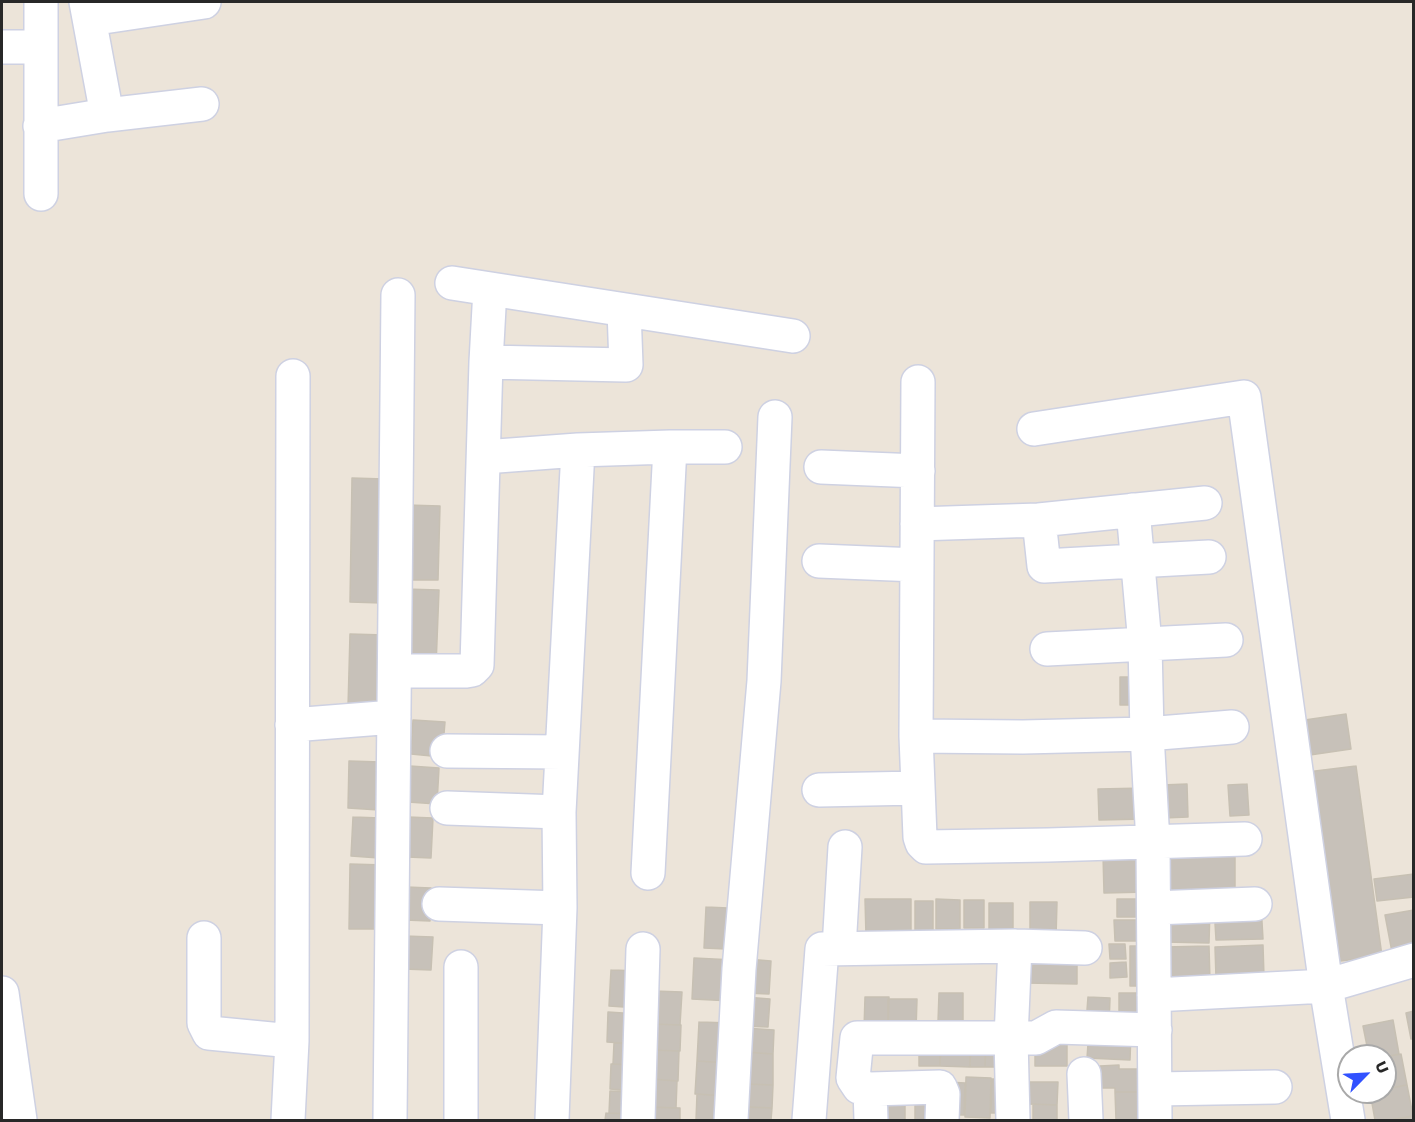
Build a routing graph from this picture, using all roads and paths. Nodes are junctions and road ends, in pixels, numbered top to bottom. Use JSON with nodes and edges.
{"nodes":[{"id":1,"x":41,"y":2,"type":"edge"},
{"id":2,"x":204,"y":2,"type":"edge"},
{"id":3,"x":88,"y":10,"type":"edge"},
{"id":4,"x":2,"y":47,"type":"edge"},
{"id":5,"x":40,"y":47,"type":"junction"},
{"id":6,"x":201,"y":104,"type":"dead end"},
{"id":7,"x":107,"y":115,"type":"junction"},
{"id":8,"x":40,"y":126,"type":"junction"},
{"id":9,"x":41,"y":194,"type":"dead end"},
{"id":10,"x":452,"y":283,"type":"dead end"},
{"id":11,"x":490,"y":289,"type":"junction"},
{"id":12,"x":398,"y":296,"type":"dead end"},
{"id":13,"x":624,"y":310,"type":"junction"},
{"id":14,"x":793,"y":336,"type":"dead end"},
{"id":15,"x":486,"y":362,"type":"junction"},
{"id":16,"x":293,"y":376,"type":"dead end"},
{"id":17,"x":918,"y":382,"type":"dead end"},
{"id":18,"x":775,"y":417,"type":"dead end"},
{"id":19,"x":1034,"y":429,"type":"dead end"},
{"id":20,"x":670,"y":447,"type":"junction"},
{"id":21,"x":725,"y":447,"type":"dead end"},
{"id":22,"x":578,"y":450,"type":"junction"},
{"id":23,"x":484,"y":457,"type":"junction"},
{"id":24,"x":821,"y":467,"type":"dead end"},
{"id":25,"x":918,"y":471,"type":"junction"},
{"id":26,"x":1204,"y":503,"type":"dead end"},
{"id":27,"x":1132,"y":510,"type":"junction"},
{"id":28,"x":1039,"y":520,"type":"junction"},
{"id":29,"x":917,"y":524,"type":"junction"},
{"id":30,"x":1209,"y":557,"type":"dead end"},
{"id":31,"x":1137,"y":560,"type":"junction"},
{"id":32,"x":819,"y":561,"type":"dead end"},
{"id":33,"x":917,"y":565,"type":"junction"},
{"id":34,"x":1226,"y":640,"type":"dead end"},
{"id":35,"x":1144,"y":644,"type":"junction"},
{"id":36,"x":1047,"y":649,"type":"dead end"},
{"id":37,"x":395,"y":672,"type":"junction"},
{"id":38,"x":394,"y":717,"type":"junction"},
{"id":39,"x":292,"y":725,"type":"junction"},
{"id":40,"x":1232,"y":727,"type":"dead end"},
{"id":41,"x":1147,"y":734,"type":"junction"},
{"id":42,"x":916,"y":736,"type":"junction"},
{"id":43,"x":447,"y":751,"type":"dead end"},
{"id":44,"x":562,"y":752,"type":"junction"},
{"id":45,"x":918,"y":788,"type":"junction"},
{"id":46,"x":819,"y":790,"type":"dead end"},
{"id":47,"x":447,"y":808,"type":"dead end"},
{"id":48,"x":559,"y":812,"type":"junction"},
{"id":49,"x":1245,"y":839,"type":"dead end"},
{"id":50,"x":1153,"y":843,"type":"junction"},
{"id":51,"x":845,"y":847,"type":"dead end"},
{"id":52,"x":648,"y":873,"type":"dead end"},
{"id":53,"x":439,"y":904,"type":"dead end"},
{"id":54,"x":1255,"y":904,"type":"dead end"},
{"id":55,"x":560,"y":908,"type":"junction"},
{"id":56,"x":1154,"y":908,"type":"junction"},
{"id":57,"x":204,"y":938,"type":"dead end"},
{"id":58,"x":1015,"y":946,"type":"junction"},
{"id":59,"x":643,"y":948,"type":"dead end"},
{"id":60,"x":839,"y":948,"type":"junction"},
{"id":61,"x":1085,"y":948,"type":"dead end"},
{"id":62,"x":1413,"y":960,"type":"edge"},
{"id":63,"x":461,"y":966,"type":"dead end"},
{"id":64,"x":1326,"y":986,"type":"junction"},
{"id":65,"x":2,"y":993,"type":"edge"},
{"id":66,"x":1154,"y":995,"type":"junction"},
{"id":67,"x":1155,"y":1030,"type":"junction"},
{"id":68,"x":815,"y":1035,"type":"junction"},
{"id":69,"x":857,"y":1038,"type":"junction"},
{"id":70,"x":1011,"y":1038,"type":"junction"},
{"id":71,"x":292,"y":1041,"type":"junction"},
{"id":72,"x":1084,"y":1074,"type":"dead end"},
{"id":73,"x":1275,"y":1087,"type":"dead end"},
{"id":74,"x":870,"y":1089,"type":"junction"},
{"id":75,"x":1155,"y":1105,"type":"edge"},
{"id":76,"x":13,"y":1113,"type":"edge"},
{"id":77,"x":288,"y":1120,"type":"edge"},
{"id":78,"x":390,"y":1120,"type":"edge"},
{"id":79,"x":461,"y":1120,"type":"edge"},
{"id":80,"x":552,"y":1120,"type":"edge"},
{"id":81,"x":638,"y":1120,"type":"edge"},
{"id":82,"x":731,"y":1120,"type":"edge"},
{"id":83,"x":809,"y":1120,"type":"edge"},
{"id":84,"x":871,"y":1120,"type":"edge"},
{"id":85,"x":942,"y":1120,"type":"edge"},
{"id":86,"x":1013,"y":1120,"type":"edge"},
{"id":87,"x":1086,"y":1120,"type":"edge"},
{"id":88,"x":1348,"y":1120,"type":"edge"}],
"edges":[{"from":1,"to":5,"type":"street"},
{"from":2,"to":3,"type":"street"},
{"from":3,"to":7,"type":"street"},
{"from":4,"to":5,"type":"street"},
{"from":5,"to":8,"type":"street"},
{"from":6,"to":7,"type":"street"},
{"from":7,"to":8,"type":"street"},
{"from":8,"to":9,"type":"street"},
{"from":10,"to":11,"type":"street"},
{"from":11,"to":13,"type":"street"},
{"from":11,"to":15,"type":"street"},
{"from":12,"to":37,"type":"street"},
{"from":13,"to":14,"type":"street"},
{"from":13,"to":15,"type":"street"},
{"from":15,"to":23,"type":"street"},
{"from":16,"to":39,"type":"street"},
{"from":17,"to":25,"type":"street"},
{"from":18,"to":82,"type":"street"},
{"from":19,"to":64,"type":"street"},
{"from":20,"to":21,"type":"street"},
{"from":20,"to":22,"type":"street"},
{"from":20,"to":52,"type":"street"},
{"from":22,"to":23,"type":"street"},
{"from":22,"to":44,"type":"street"},
{"from":23,"to":37,"type":"street"},
{"from":24,"to":25,"type":"street"},
{"from":25,"to":29,"type":"street"},
{"from":26,"to":27,"type":"street"},
{"from":27,"to":28,"type":"street"},
{"from":27,"to":31,"type":"street"},
{"from":28,"to":29,"type":"street"},
{"from":28,"to":31,"type":"street"},
{"from":29,"to":33,"type":"street"},
{"from":30,"to":31,"type":"street"},
{"from":31,"to":35,"type":"street"},
{"from":32,"to":33,"type":"street"},
{"from":33,"to":42,"type":"street"},
{"from":34,"to":35,"type":"street"},
{"from":35,"to":36,"type":"street"},
{"from":35,"to":41,"type":"street"},
{"from":37,"to":38,"type":"street"},
{"from":38,"to":39,"type":"street"},
{"from":38,"to":78,"type":"street"},
{"from":39,"to":71,"type":"street"},
{"from":40,"to":41,"type":"street"},
{"from":41,"to":42,"type":"street"},
{"from":41,"to":50,"type":"street"},
{"from":42,"to":45,"type":"street"},
{"from":43,"to":44,"type":"street"},
{"from":44,"to":48,"type":"street"},
{"from":45,"to":46,"type":"street"},
{"from":45,"to":50,"type":"street"},
{"from":47,"to":48,"type":"street"},
{"from":48,"to":55,"type":"street"},
{"from":49,"to":50,"type":"street"},
{"from":50,"to":56,"type":"street"},
{"from":51,"to":60,"type":"street"},
{"from":53,"to":55,"type":"street"},
{"from":54,"to":56,"type":"street"},
{"from":55,"to":80,"type":"street"},
{"from":56,"to":66,"type":"street"},
{"from":57,"to":71,"type":"street"},
{"from":58,"to":60,"type":"street"},
{"from":58,"to":61,"type":"street"},
{"from":58,"to":70,"type":"street"},
{"from":59,"to":81,"type":"street"},
{"from":60,"to":68,"type":"street"},
{"from":62,"to":64,"type":"street"},
{"from":63,"to":79,"type":"street"},
{"from":64,"to":66,"type":"street"},
{"from":64,"to":88,"type":"street"},
{"from":65,"to":76,"type":"street"},
{"from":66,"to":67,"type":"street"},
{"from":67,"to":70,"type":"street"},
{"from":67,"to":75,"type":"street"},
{"from":68,"to":69,"type":"street"},
{"from":68,"to":83,"type":"street"},
{"from":69,"to":70,"type":"street"},
{"from":69,"to":74,"type":"street"},
{"from":70,"to":86,"type":"street"},
{"from":71,"to":77,"type":"street"},
{"from":72,"to":87,"type":"street"},
{"from":73,"to":75,"type":"street"},
{"from":74,"to":84,"type":"street"},
{"from":74,"to":85,"type":"street"}]}
